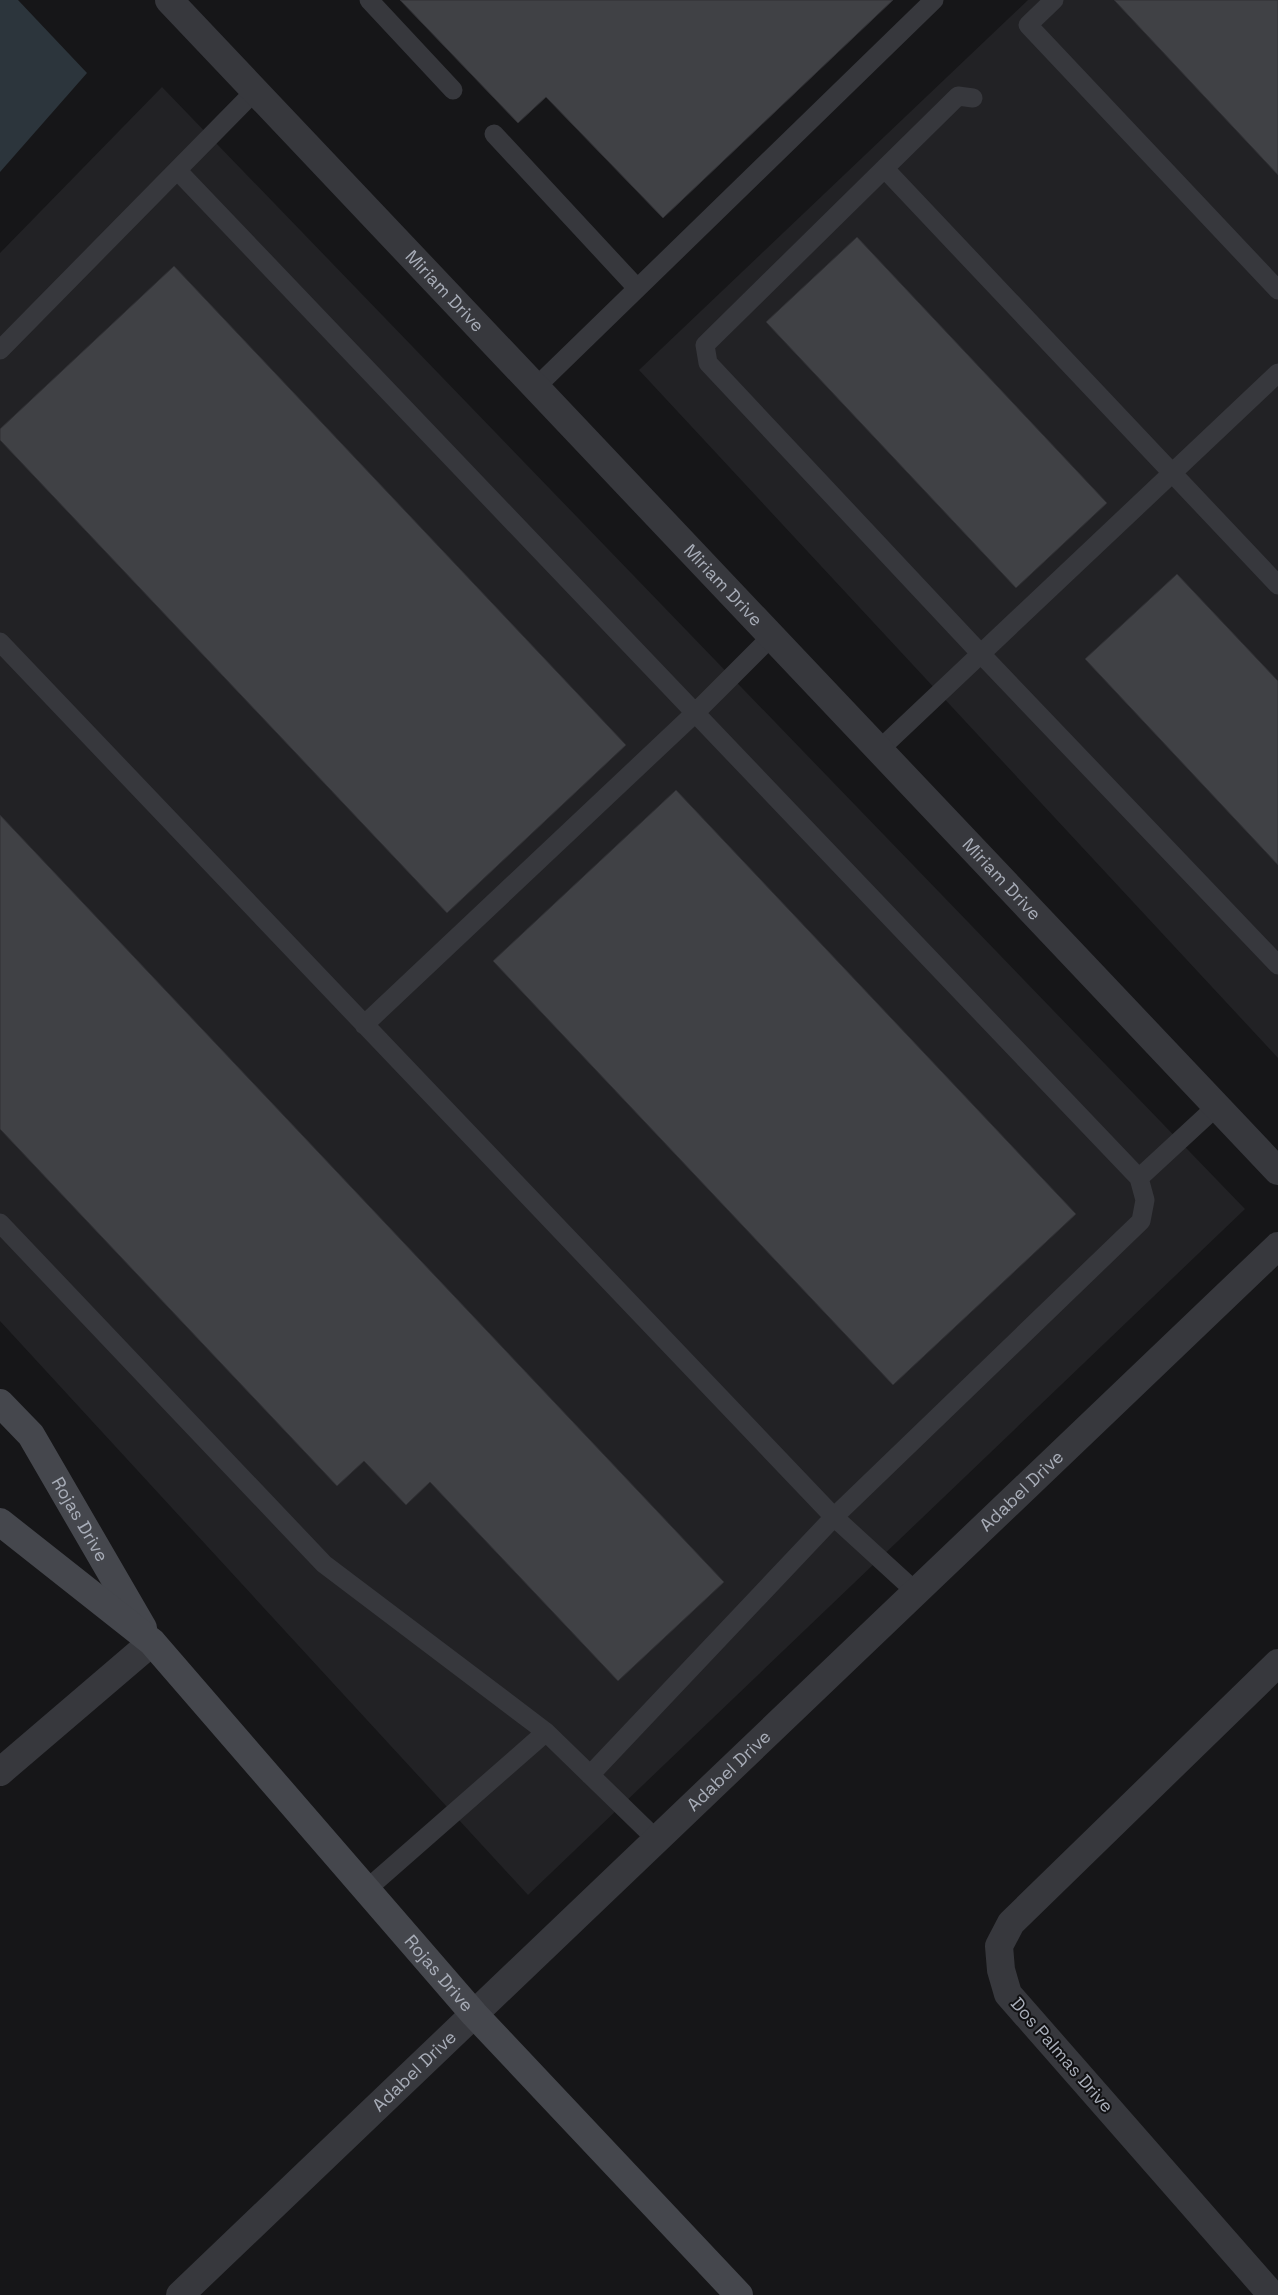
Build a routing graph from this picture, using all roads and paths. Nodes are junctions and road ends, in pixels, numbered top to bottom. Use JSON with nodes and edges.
{"nodes":[{"id":1,"x":169,"y":0,"type":"edge"},
{"id":2,"x":368,"y":0,"type":"edge"},
{"id":3,"x":934,"y":0,"type":"edge"},
{"id":4,"x":1054,"y":0,"type":"edge"},
{"id":5,"x":453,"y":90,"type":"dead end"},
{"id":6,"x":255,"y":91,"type":"junction"},
{"id":7,"x":974,"y":98,"type":"dead end"},
{"id":8,"x":494,"y":134,"type":"dead end"},
{"id":9,"x":885,"y":169,"type":"junction"},
{"id":10,"x":177,"y":170,"type":"junction"},
{"id":11,"x":637,"y":288,"type":"junction"},
{"id":12,"x":1278,"y":290,"type":"edge"},
{"id":13,"x":0,"y":350,"type":"edge"},
{"id":14,"x":1278,"y":373,"type":"edge"},
{"id":15,"x":536,"y":387,"type":"junction"},
{"id":16,"x":1172,"y":474,"type":"junction"},
{"id":17,"x":1278,"y":585,"type":"edge"},
{"id":18,"x":772,"y":636,"type":"junction"},
{"id":19,"x":0,"y":642,"type":"edge"},
{"id":20,"x":981,"y":654,"type":"junction"},
{"id":21,"x":695,"y":713,"type":"junction"},
{"id":22,"x":880,"y":750,"type":"junction"},
{"id":23,"x":1278,"y":965,"type":"edge"},
{"id":24,"x":364,"y":1025,"type":"junction"},
{"id":25,"x":1216,"y":1106,"type":"junction"},
{"id":26,"x":1278,"y":1171,"type":"edge"},
{"id":27,"x":1139,"y":1178,"type":"junction"},
{"id":28,"x":0,"y":1224,"type":"edge"},
{"id":29,"x":1278,"y":1246,"type":"edge"},
{"id":30,"x":0,"y":1403,"type":"edge"},
{"id":31,"x":834,"y":1517,"type":"junction"},
{"id":32,"x":0,"y":1522,"type":"edge"},
{"id":33,"x":916,"y":1592,"type":"junction"},
{"id":34,"x":152,"y":1642,"type":"junction"},
{"id":35,"x":1278,"y":1663,"type":"edge"},
{"id":36,"x":546,"y":1732,"type":"junction"},
{"id":37,"x":0,"y":1772,"type":"edge"},
{"id":38,"x":590,"y":1774,"type":"junction"},
{"id":39,"x":657,"y":1840,"type":"junction"},
{"id":40,"x":367,"y":1889,"type":"junction"},
{"id":41,"x":474,"y":2014,"type":"junction"},
{"id":42,"x":180,"y":2295,"type":"edge"},
{"id":43,"x":739,"y":2295,"type":"edge"},
{"id":44,"x":1272,"y":2295,"type":"edge"}],
"edges":[{"from":1,"to":6,"type":"street","name":"Miriam Drive"},
{"from":2,"to":5,"type":"lane"},
{"from":3,"to":11,"type":"lane"},
{"from":4,"to":12,"type":"lane"},
{"from":6,"to":10,"type":"lane"},
{"from":6,"to":15,"type":"street","name":"Miriam Drive"},
{"from":7,"to":9,"type":"lane"},
{"from":8,"to":11,"type":"lane"},
{"from":9,"to":16,"type":"lane"},
{"from":9,"to":20,"type":"lane"},
{"from":10,"to":13,"type":"lane"},
{"from":10,"to":21,"type":"lane"},
{"from":11,"to":15,"type":"lane"},
{"from":14,"to":16,"type":"lane"},
{"from":15,"to":18,"type":"street","name":"Miriam Drive"},
{"from":16,"to":17,"type":"lane"},
{"from":16,"to":20,"type":"lane"},
{"from":18,"to":21,"type":"lane"},
{"from":18,"to":22,"type":"street","name":"Miriam Drive"},
{"from":19,"to":24,"type":"lane"},
{"from":20,"to":22,"type":"lane"},
{"from":20,"to":23,"type":"lane"},
{"from":21,"to":24,"type":"lane"},
{"from":21,"to":27,"type":"lane"},
{"from":22,"to":25,"type":"street","name":"Miriam Drive"},
{"from":24,"to":31,"type":"lane"},
{"from":25,"to":26,"type":"street","name":"Miriam Drive"},
{"from":25,"to":27,"type":"lane"},
{"from":27,"to":31,"type":"lane"},
{"from":28,"to":36,"type":"lane"},
{"from":29,"to":33,"type":"street","name":"Adabel Drive"},
{"from":30,"to":34,"type":"main road","name":"Rojas Drive"},
{"from":31,"to":33,"type":"lane"},
{"from":31,"to":38,"type":"lane"},
{"from":32,"to":34,"type":"main road","name":"Rojas Drive"},
{"from":33,"to":39,"type":"street","name":"Adabel Drive"},
{"from":34,"to":37,"type":"street"},
{"from":34,"to":40,"type":"main road","name":"Rojas Drive"},
{"from":35,"to":44,"type":"street","name":"Dos Palmas Drive"},
{"from":36,"to":38,"type":"lane"},
{"from":36,"to":40,"type":"lane"},
{"from":38,"to":39,"type":"lane"},
{"from":39,"to":41,"type":"street","name":"Adabel Drive"},
{"from":40,"to":41,"type":"main road","name":"Rojas Drive"},
{"from":41,"to":42,"type":"street","name":"Adabel Drive"},
{"from":41,"to":43,"type":"main road","name":"Rojas Drive"}]}
